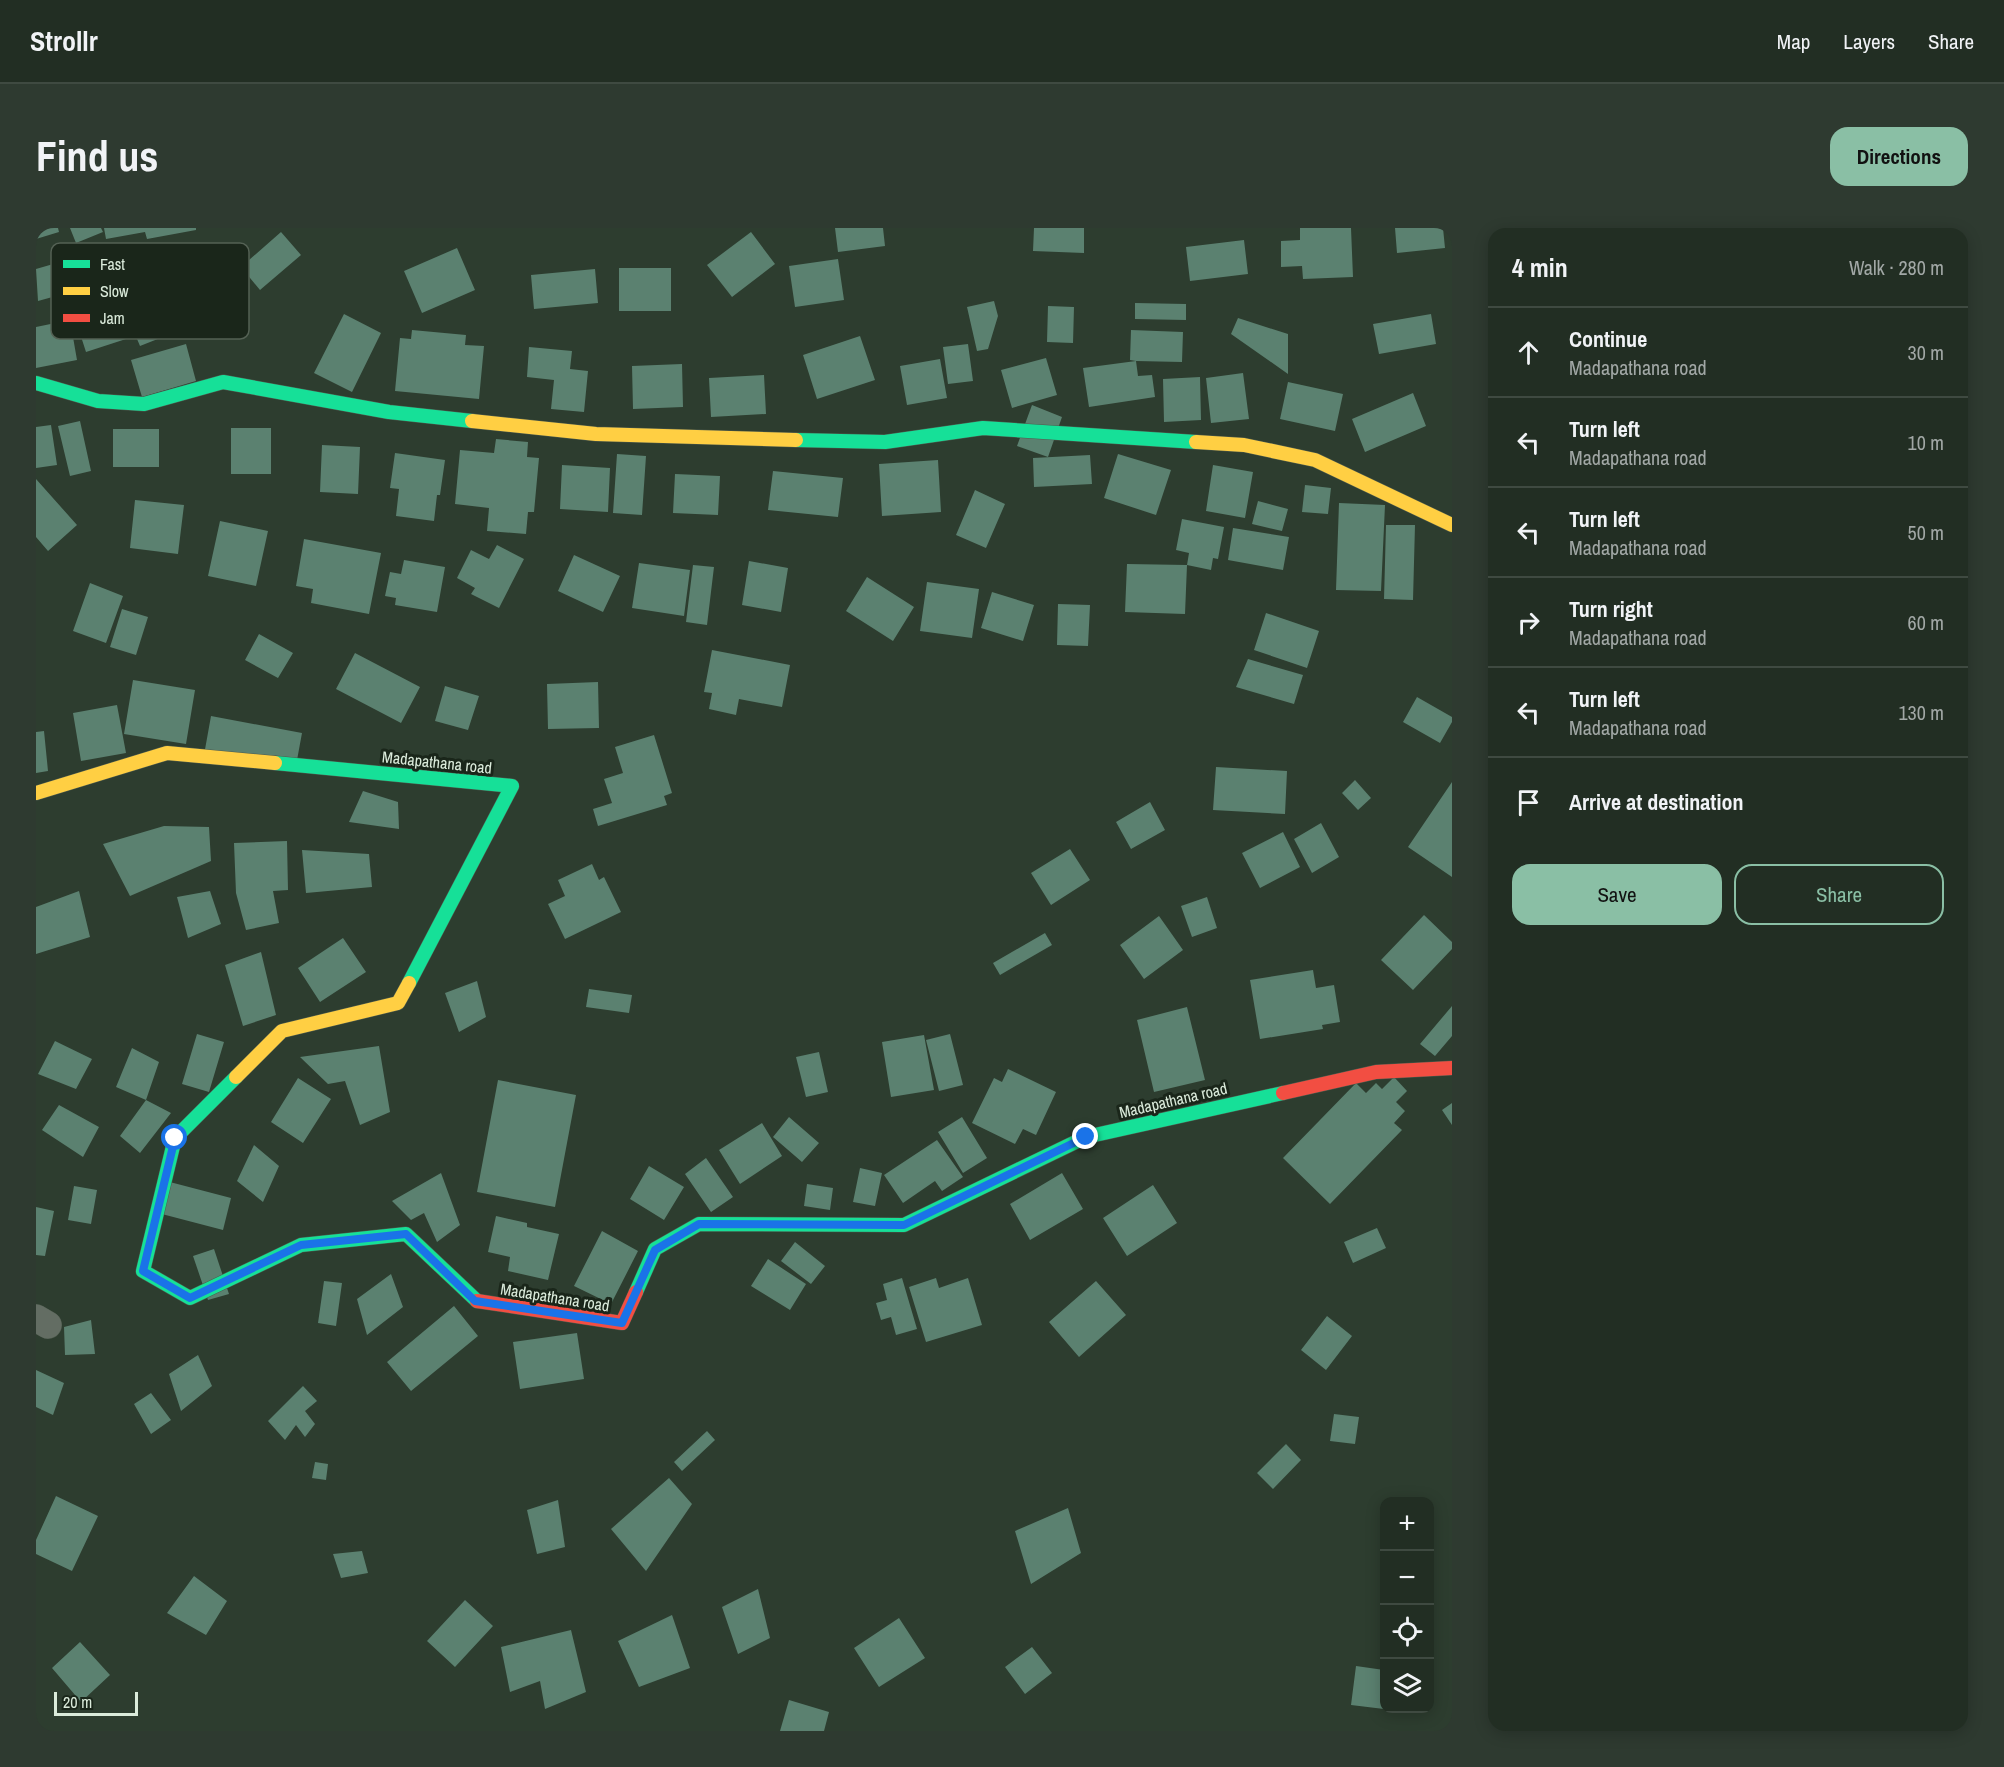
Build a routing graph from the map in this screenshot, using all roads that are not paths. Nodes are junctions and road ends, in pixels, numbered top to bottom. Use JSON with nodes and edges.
{"nodes":[{"id":1,"x":36,"y":383,"type":"edge"},
{"id":2,"x":1452,"y":525,"type":"edge"},
{"id":3,"x":36,"y":793,"type":"edge"},
{"id":4,"x":1452,"y":1068,"type":"edge"}],
"edges":[{"from":1,"to":2,"type":"street"},
{"from":3,"to":4,"type":"street","name":"Madapathana road"}]}
